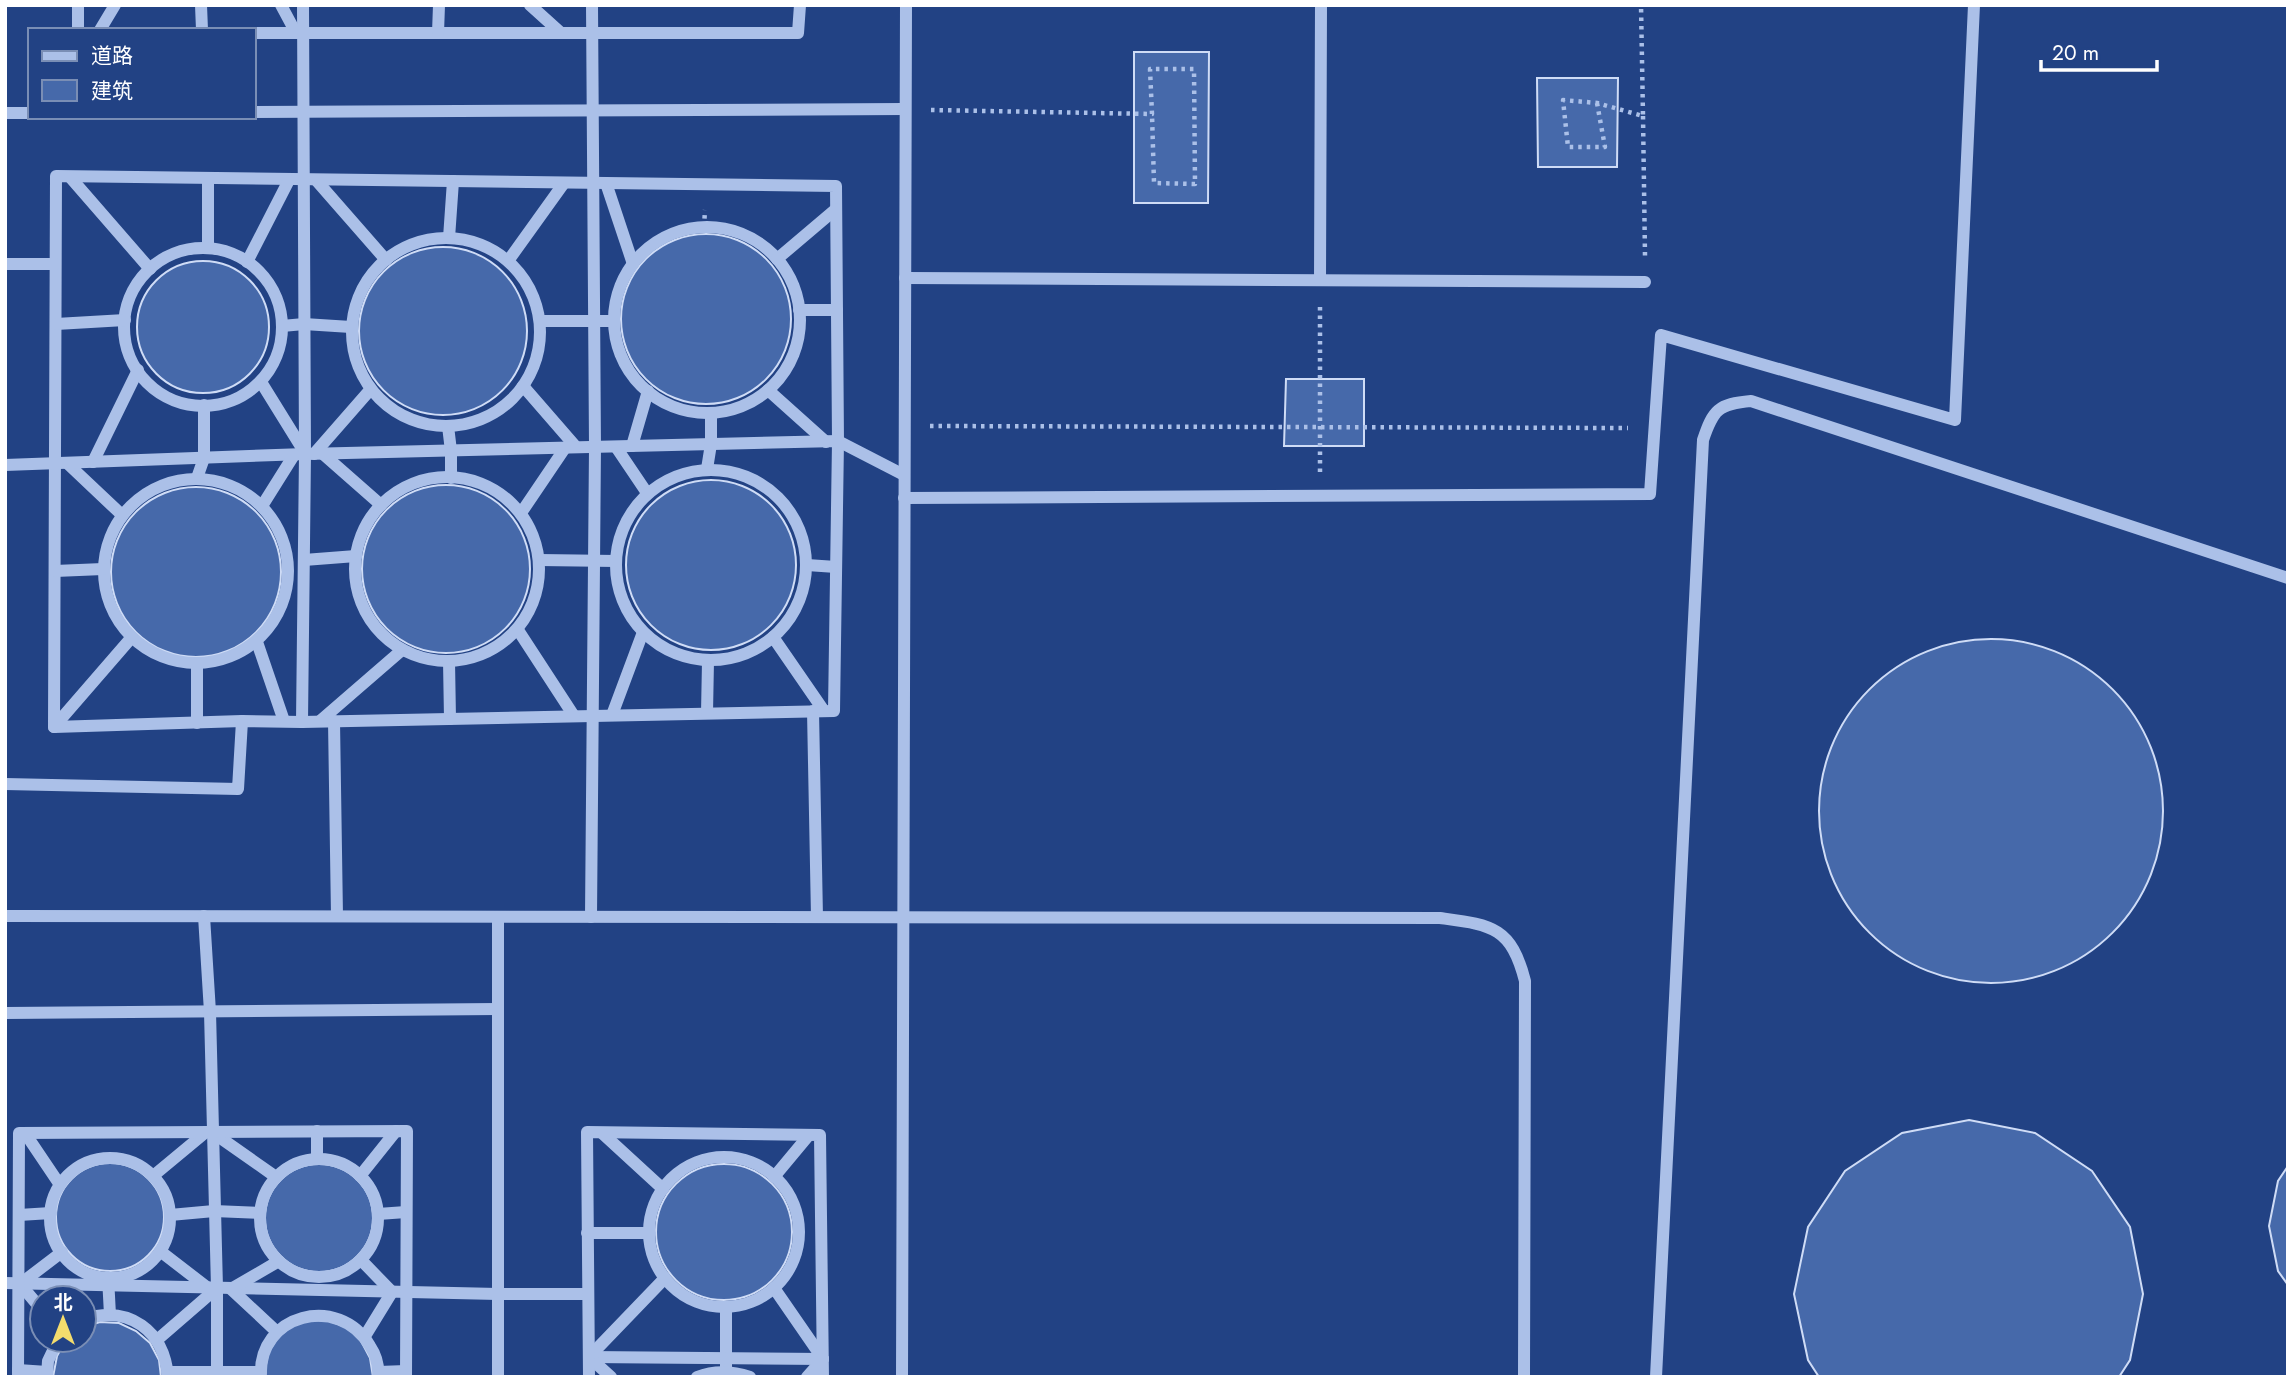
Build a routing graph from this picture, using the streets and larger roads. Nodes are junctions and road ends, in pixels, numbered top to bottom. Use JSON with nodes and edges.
{"nodes":[{"id":1,"x":78,"y":5,"type":"edge"},
{"id":2,"x":115,"y":5,"type":"edge"},
{"id":3,"x":201,"y":5,"type":"edge"},
{"id":4,"x":281,"y":5,"type":"edge"},
{"id":5,"x":303,"y":5,"type":"edge"},
{"id":6,"x":439,"y":5,"type":"edge"},
{"id":7,"x":530,"y":5,"type":"edge"},
{"id":8,"x":592,"y":5,"type":"edge"},
{"id":9,"x":800,"y":5,"type":"edge"},
{"id":10,"x":906,"y":5,"type":"edge"},
{"id":11,"x":1321,"y":5,"type":"edge"},
{"id":12,"x":1974,"y":5,"type":"edge"},
{"id":13,"x":78,"y":28,"type":"edge"},
{"id":14,"x":101,"y":28,"type":"edge"},
{"id":15,"x":202,"y":28,"type":"edge"},
{"id":16,"x":256,"y":33,"type":"edge"},
{"id":17,"x":300,"y":33,"type":"junction"},
{"id":18,"x":438,"y":33,"type":"junction"},
{"id":19,"x":561,"y":33,"type":"junction"},
{"id":20,"x":593,"y":33,"type":"junction"},
{"id":21,"x":905,"y":109,"type":"junction"},
{"id":22,"x":594,"y":111,"type":"junction"},
{"id":23,"x":256,"y":112,"type":"edge"},
{"id":24,"x":304,"y":112,"type":"junction"},
{"id":25,"x":5,"y":113,"type":"edge"},
{"id":26,"x":28,"y":113,"type":"edge"},
{"id":27,"x":70,"y":177,"type":"junction"},
{"id":28,"x":208,"y":178,"type":"junction"},
{"id":29,"x":289,"y":180,"type":"junction"},
{"id":30,"x":310,"y":180,"type":"junction"},
{"id":31,"x":453,"y":181,"type":"junction"},
{"id":32,"x":564,"y":183,"type":"junction"},
{"id":33,"x":600,"y":183,"type":"junction"},
{"id":34,"x":836,"y":209,"type":"junction"},
{"id":35,"x":449,"y":238,"type":"junction"},
{"id":36,"x":208,"y":248,"type":"junction"},
{"id":37,"x":777,"y":259,"type":"junction"},
{"id":38,"x":386,"y":260,"type":"junction"},
{"id":39,"x":508,"y":261,"type":"junction"},
{"id":40,"x":247,"y":262,"type":"junction"},
{"id":41,"x":5,"y":264,"type":"edge"},
{"id":42,"x":55,"y":264,"type":"junction"},
{"id":43,"x":633,"y":264,"type":"junction"},
{"id":44,"x":150,"y":269,"type":"junction"},
{"id":45,"x":905,"y":278,"type":"junction"},
{"id":46,"x":1320,"y":280,"type":"junction"},
{"id":47,"x":1645,"y":282,"type":"road end"},
{"id":48,"x":799,"y":310,"type":"junction"},
{"id":49,"x":837,"y":310,"type":"junction"},
{"id":50,"x":125,"y":320,"type":"junction"},
{"id":51,"x":540,"y":321,"type":"junction"},
{"id":52,"x":594,"y":321,"type":"junction"},
{"id":53,"x":614,"y":321,"type":"junction"},
{"id":54,"x":56,"y":324,"type":"junction"},
{"id":55,"x":304,"y":324,"type":"junction"},
{"id":56,"x":282,"y":326,"type":"junction"},
{"id":57,"x":351,"y":327,"type":"junction"},
{"id":58,"x":138,"y":370,"type":"junction"},
{"id":59,"x":261,"y":382,"type":"junction"},
{"id":60,"x":523,"y":386,"type":"junction"},
{"id":61,"x":370,"y":390,"type":"junction"},
{"id":62,"x":768,"y":390,"type":"junction"},
{"id":63,"x":648,"y":391,"type":"junction"},
{"id":64,"x":204,"y":405,"type":"junction"},
{"id":65,"x":711,"y":413,"type":"junction"},
{"id":66,"x":448,"y":426,"type":"junction"},
{"id":67,"x":832,"y":441,"type":"junction"},
{"id":68,"x":711,"y":444,"type":"junction"},
{"id":69,"x":632,"y":446,"type":"junction"},
{"id":70,"x":595,"y":447,"type":"junction"},
{"id":71,"x":616,"y":447,"type":"junction"},
{"id":72,"x":570,"y":448,"type":"junction"},
{"id":73,"x":451,"y":451,"type":"junction"},
{"id":74,"x":309,"y":454,"type":"junction"},
{"id":75,"x":204,"y":458,"type":"junction"},
{"id":76,"x":93,"y":462,"type":"junction"},
{"id":77,"x":62,"y":464,"type":"junction"},
{"id":78,"x":5,"y":465,"type":"edge"},
{"id":79,"x":707,"y":469,"type":"junction"},
{"id":80,"x":904,"y":475,"type":"junction"},
{"id":81,"x":197,"y":478,"type":"junction"},
{"id":82,"x":451,"y":478,"type":"junction"},
{"id":83,"x":647,"y":493,"type":"junction"},
{"id":84,"x":904,"y":498,"type":"junction"},
{"id":85,"x":381,"y":505,"type":"junction"},
{"id":86,"x":262,"y":506,"type":"junction"},
{"id":87,"x":521,"y":513,"type":"junction"},
{"id":88,"x":122,"y":515,"type":"junction"},
{"id":89,"x":356,"y":556,"type":"junction"},
{"id":90,"x":304,"y":559,"type":"junction"},
{"id":91,"x":539,"y":559,"type":"junction"},
{"id":92,"x":594,"y":561,"type":"junction"},
{"id":93,"x":616,"y":561,"type":"junction"},
{"id":94,"x":807,"y":565,"type":"junction"},
{"id":95,"x":836,"y":567,"type":"junction"},
{"id":96,"x":103,"y":569,"type":"junction"},
{"id":97,"x":55,"y":570,"type":"junction"},
{"id":98,"x":2288,"y":578,"type":"edge"},
{"id":99,"x":518,"y":630,"type":"junction"},
{"id":100,"x":643,"y":632,"type":"junction"},
{"id":101,"x":132,"y":638,"type":"junction"},
{"id":102,"x":773,"y":638,"type":"junction"},
{"id":103,"x":257,"y":642,"type":"junction"},
{"id":104,"x":402,"y":650,"type":"junction"},
{"id":105,"x":449,"y":661,"type":"junction"},
{"id":106,"x":708,"y":661,"type":"junction"},
{"id":107,"x":197,"y":664,"type":"junction"},
{"id":108,"x":818,"y":711,"type":"junction"},
{"id":109,"x":707,"y":713,"type":"junction"},
{"id":110,"x":612,"y":715,"type":"junction"},
{"id":111,"x":574,"y":716,"type":"junction"},
{"id":112,"x":592,"y":716,"type":"junction"},
{"id":113,"x":450,"y":719,"type":"junction"},
{"id":114,"x":242,"y":721,"type":"junction"},
{"id":115,"x":284,"y":721,"type":"junction"},
{"id":116,"x":320,"y":721,"type":"junction"},
{"id":117,"x":334,"y":721,"type":"junction"},
{"id":118,"x":302,"y":722,"type":"junction"},
{"id":119,"x":197,"y":723,"type":"junction"},
{"id":120,"x":54,"y":727,"type":"junction"},
{"id":121,"x":5,"y":784,"type":"edge"},
{"id":122,"x":5,"y":916,"type":"edge"},
{"id":123,"x":204,"y":916,"type":"junction"},
{"id":124,"x":337,"y":916,"type":"junction"},
{"id":125,"x":498,"y":917,"type":"junction"},
{"id":126,"x":591,"y":917,"type":"junction"},
{"id":127,"x":817,"y":917,"type":"junction"},
{"id":128,"x":903,"y":917,"type":"junction"},
{"id":129,"x":498,"y":1009,"type":"junction"},
{"id":130,"x":210,"y":1012,"type":"junction"},
{"id":131,"x":5,"y":1013,"type":"edge"},
{"id":132,"x":317,"y":1131,"type":"junction"},
{"id":133,"x":397,"y":1131,"type":"junction"},
{"id":134,"x":209,"y":1132,"type":"junction"},
{"id":135,"x":25,"y":1133,"type":"junction"},
{"id":136,"x":111,"y":1133,"type":"junction"},
{"id":137,"x":601,"y":1133,"type":"junction"},
{"id":138,"x":725,"y":1134,"type":"junction"},
{"id":139,"x":809,"y":1135,"type":"junction"},
{"id":140,"x":111,"y":1158,"type":"junction"},
{"id":141,"x":317,"y":1158,"type":"junction"},
{"id":142,"x":727,"y":1158,"type":"junction"},
{"id":143,"x":153,"y":1176,"type":"junction"},
{"id":144,"x":360,"y":1176,"type":"junction"},
{"id":145,"x":276,"y":1177,"type":"junction"},
{"id":146,"x":774,"y":1177,"type":"junction"},
{"id":147,"x":60,"y":1185,"type":"junction"},
{"id":148,"x":663,"y":1189,"type":"junction"},
{"id":149,"x":215,"y":1211,"type":"junction"},
{"id":150,"x":406,"y":1212,"type":"junction"},
{"id":151,"x":51,"y":1213,"type":"junction"},
{"id":152,"x":260,"y":1213,"type":"junction"},
{"id":153,"x":19,"y":1214,"type":"junction"},
{"id":154,"x":378,"y":1214,"type":"junction"},
{"id":155,"x":170,"y":1215,"type":"junction"},
{"id":156,"x":821,"y":1231,"type":"junction"},
{"id":157,"x":587,"y":1233,"type":"junction"},
{"id":158,"x":650,"y":1233,"type":"junction"},
{"id":159,"x":800,"y":1233,"type":"junction"},
{"id":160,"x":160,"y":1251,"type":"junction"},
{"id":161,"x":62,"y":1252,"type":"junction"},
{"id":162,"x":361,"y":1260,"type":"junction"},
{"id":163,"x":279,"y":1261,"type":"junction"},
{"id":164,"x":324,"y":1277,"type":"junction"},
{"id":165,"x":665,"y":1278,"type":"junction"},
{"id":166,"x":108,"y":1281,"type":"junction"},
{"id":167,"x":5,"y":1283,"type":"edge"},
{"id":168,"x":20,"y":1283,"type":"junction"},
{"id":169,"x":213,"y":1288,"type":"junction"},
{"id":170,"x":774,"y":1288,"type":"junction"},
{"id":171,"x":231,"y":1289,"type":"junction"},
{"id":172,"x":322,"y":1291,"type":"junction"},
{"id":173,"x":399,"y":1292,"type":"junction"},
{"id":174,"x":28,"y":1293,"type":"edge"},
{"id":175,"x":498,"y":1294,"type":"junction"},
{"id":176,"x":587,"y":1294,"type":"junction"},
{"id":177,"x":726,"y":1307,"type":"junction"},
{"id":178,"x":110,"y":1315,"type":"junction"},
{"id":179,"x":98,"y":1316,"type":"edge"},
{"id":180,"x":322,"y":1316,"type":"junction"},
{"id":181,"x":277,"y":1332,"type":"junction"},
{"id":182,"x":365,"y":1336,"type":"junction"},
{"id":183,"x":157,"y":1340,"type":"junction"},
{"id":184,"x":51,"y":1354,"type":"edge"},
{"id":185,"x":589,"y":1357,"type":"junction"},
{"id":186,"x":725,"y":1358,"type":"junction"},
{"id":187,"x":823,"y":1359,"type":"junction"},
{"id":188,"x":726,"y":1372,"type":"junction"},
{"id":189,"x":18,"y":1373,"type":"edge"},
{"id":190,"x":47,"y":1374,"type":"edge"},
{"id":191,"x":168,"y":1374,"type":"edge"},
{"id":192,"x":217,"y":1374,"type":"edge"},
{"id":193,"x":261,"y":1374,"type":"edge"},
{"id":194,"x":378,"y":1374,"type":"edge"},
{"id":195,"x":406,"y":1374,"type":"edge"},
{"id":196,"x":498,"y":1377,"type":"edge"},
{"id":197,"x":589,"y":1377,"type":"edge"},
{"id":198,"x":611,"y":1377,"type":"edge"},
{"id":199,"x":697,"y":1377,"type":"edge"},
{"id":200,"x":750,"y":1377,"type":"edge"},
{"id":201,"x":807,"y":1377,"type":"edge"},
{"id":202,"x":823,"y":1377,"type":"edge"},
{"id":203,"x":902,"y":1377,"type":"edge"},
{"id":204,"x":1524,"y":1377,"type":"edge"},
{"id":205,"x":1656,"y":1377,"type":"edge"}],
"edges":[{"from":1,"to":13,"type":"street"},
{"from":2,"to":14,"type":"street"},
{"from":3,"to":15,"type":"street"},
{"from":4,"to":17,"type":"street"},
{"from":5,"to":17,"type":"street"},
{"from":6,"to":18,"type":"street"},
{"from":7,"to":19,"type":"street"},
{"from":8,"to":20,"type":"street"},
{"from":9,"to":20,"type":"street"},
{"from":10,"to":21,"type":"street"},
{"from":11,"to":46,"type":"street"},
{"from":12,"to":84,"type":"street"},
{"from":16,"to":17,"type":"street"},
{"from":17,"to":18,"type":"street"},
{"from":17,"to":24,"type":"street"},
{"from":18,"to":19,"type":"street"},
{"from":19,"to":20,"type":"street"},
{"from":20,"to":22,"type":"street"},
{"from":21,"to":22,"type":"street"},
{"from":21,"to":45,"type":"street"},
{"from":22,"to":24,"type":"street"},
{"from":22,"to":33,"type":"street"},
{"from":23,"to":24,"type":"street"},
{"from":24,"to":30,"type":"street"},
{"from":25,"to":26,"type":"street"},
{"from":27,"to":28,"type":"street"},
{"from":27,"to":42,"type":"street"},
{"from":27,"to":44,"type":"street"},
{"from":28,"to":29,"type":"street"},
{"from":28,"to":36,"type":"street"},
{"from":29,"to":30,"type":"street"},
{"from":29,"to":40,"type":"street"},
{"from":30,"to":31,"type":"street"},
{"from":30,"to":38,"type":"street"},
{"from":30,"to":55,"type":"street"},
{"from":31,"to":32,"type":"street"},
{"from":31,"to":35,"type":"street"},
{"from":32,"to":33,"type":"street"},
{"from":32,"to":39,"type":"street"},
{"from":33,"to":34,"type":"street"},
{"from":33,"to":43,"type":"street"},
{"from":33,"to":52,"type":"street"},
{"from":34,"to":37,"type":"street"},
{"from":34,"to":49,"type":"street"},
{"from":35,"to":38,"type":"street"},
{"from":35,"to":39,"type":"street"},
{"from":36,"to":40,"type":"street"},
{"from":36,"to":44,"type":"street"},
{"from":37,"to":43,"type":"street"},
{"from":37,"to":48,"type":"street"},
{"from":38,"to":57,"type":"street"},
{"from":39,"to":51,"type":"street"},
{"from":40,"to":56,"type":"street"},
{"from":41,"to":42,"type":"street"},
{"from":42,"to":54,"type":"street"},
{"from":43,"to":53,"type":"street"},
{"from":44,"to":50,"type":"street"},
{"from":45,"to":46,"type":"street"},
{"from":45,"to":80,"type":"street"},
{"from":46,"to":47,"type":"street"},
{"from":48,"to":49,"type":"street"},
{"from":48,"to":62,"type":"street"},
{"from":49,"to":67,"type":"street"},
{"from":50,"to":54,"type":"street"},
{"from":50,"to":58,"type":"street"},
{"from":51,"to":52,"type":"street"},
{"from":51,"to":60,"type":"street"},
{"from":52,"to":53,"type":"street"},
{"from":52,"to":70,"type":"street"},
{"from":53,"to":63,"type":"street"},
{"from":54,"to":77,"type":"street"},
{"from":55,"to":56,"type":"street"},
{"from":55,"to":57,"type":"street"},
{"from":55,"to":74,"type":"street"},
{"from":56,"to":59,"type":"street"},
{"from":57,"to":61,"type":"street"},
{"from":58,"to":64,"type":"street"},
{"from":58,"to":76,"type":"street"},
{"from":59,"to":64,"type":"street"},
{"from":59,"to":74,"type":"street"},
{"from":60,"to":66,"type":"street"},
{"from":60,"to":72,"type":"street"},
{"from":61,"to":66,"type":"street"},
{"from":61,"to":74,"type":"street"},
{"from":62,"to":65,"type":"street"},
{"from":62,"to":67,"type":"street"},
{"from":63,"to":65,"type":"street"},
{"from":63,"to":69,"type":"street"},
{"from":64,"to":75,"type":"street"},
{"from":65,"to":68,"type":"street"},
{"from":66,"to":73,"type":"street"},
{"from":67,"to":68,"type":"street"},
{"from":67,"to":80,"type":"street"},
{"from":67,"to":95,"type":"street"},
{"from":68,"to":69,"type":"street"},
{"from":68,"to":79,"type":"street"},
{"from":69,"to":71,"type":"street"},
{"from":70,"to":71,"type":"street"},
{"from":70,"to":72,"type":"street"},
{"from":70,"to":92,"type":"street"},
{"from":71,"to":83,"type":"street"},
{"from":72,"to":73,"type":"street"},
{"from":72,"to":87,"type":"street"},
{"from":73,"to":74,"type":"street"},
{"from":73,"to":82,"type":"street"},
{"from":74,"to":75,"type":"street"},
{"from":74,"to":85,"type":"street"},
{"from":74,"to":86,"type":"street"},
{"from":74,"to":90,"type":"street"},
{"from":75,"to":76,"type":"street"},
{"from":75,"to":81,"type":"street"},
{"from":76,"to":77,"type":"street"},
{"from":77,"to":78,"type":"street"},
{"from":77,"to":88,"type":"street"},
{"from":77,"to":97,"type":"street"},
{"from":79,"to":83,"type":"street"},
{"from":79,"to":94,"type":"street"},
{"from":80,"to":84,"type":"street"},
{"from":81,"to":86,"type":"street"},
{"from":81,"to":88,"type":"street"},
{"from":82,"to":85,"type":"street"},
{"from":82,"to":87,"type":"street"},
{"from":83,"to":93,"type":"street"},
{"from":84,"to":128,"type":"street"},
{"from":85,"to":89,"type":"street"},
{"from":86,"to":103,"type":"street"},
{"from":87,"to":91,"type":"street"},
{"from":88,"to":96,"type":"street"},
{"from":89,"to":90,"type":"street"},
{"from":89,"to":104,"type":"street"},
{"from":90,"to":118,"type":"street"},
{"from":91,"to":92,"type":"street"},
{"from":91,"to":99,"type":"street"},
{"from":92,"to":93,"type":"street"},
{"from":92,"to":112,"type":"street"},
{"from":93,"to":100,"type":"street"},
{"from":94,"to":95,"type":"street"},
{"from":94,"to":102,"type":"street"},
{"from":95,"to":108,"type":"street"},
{"from":96,"to":97,"type":"street"},
{"from":96,"to":101,"type":"street"},
{"from":97,"to":120,"type":"street"},
{"from":98,"to":205,"type":"street"},
{"from":99,"to":105,"type":"street"},
{"from":99,"to":111,"type":"street"},
{"from":100,"to":106,"type":"street"},
{"from":100,"to":110,"type":"street"},
{"from":101,"to":107,"type":"street"},
{"from":101,"to":120,"type":"street"},
{"from":102,"to":106,"type":"street"},
{"from":102,"to":108,"type":"street"},
{"from":103,"to":107,"type":"street"},
{"from":103,"to":115,"type":"street"},
{"from":104,"to":105,"type":"street"},
{"from":104,"to":116,"type":"street"},
{"from":105,"to":113,"type":"street"},
{"from":106,"to":109,"type":"street"},
{"from":107,"to":119,"type":"street"},
{"from":108,"to":109,"type":"street"},
{"from":108,"to":127,"type":"street"},
{"from":109,"to":110,"type":"street"},
{"from":110,"to":112,"type":"street"},
{"from":111,"to":112,"type":"street"},
{"from":111,"to":113,"type":"street"},
{"from":112,"to":126,"type":"street"},
{"from":113,"to":117,"type":"street"},
{"from":114,"to":115,"type":"street"},
{"from":114,"to":119,"type":"street"},
{"from":114,"to":121,"type":"street"},
{"from":115,"to":118,"type":"street"},
{"from":116,"to":117,"type":"street"},
{"from":116,"to":118,"type":"street"},
{"from":117,"to":124,"type":"street"},
{"from":119,"to":120,"type":"street"},
{"from":122,"to":123,"type":"street"},
{"from":123,"to":124,"type":"street"},
{"from":123,"to":130,"type":"street"},
{"from":124,"to":125,"type":"street"},
{"from":125,"to":126,"type":"street"},
{"from":125,"to":129,"type":"street"},
{"from":126,"to":127,"type":"street"},
{"from":127,"to":128,"type":"street"},
{"from":128,"to":203,"type":"street"},
{"from":128,"to":204,"type":"street"},
{"from":129,"to":130,"type":"street"},
{"from":129,"to":175,"type":"street"},
{"from":130,"to":131,"type":"street"},
{"from":130,"to":134,"type":"street"},
{"from":132,"to":133,"type":"street"},
{"from":132,"to":134,"type":"street"},
{"from":132,"to":141,"type":"street"},
{"from":133,"to":144,"type":"street"},
{"from":133,"to":150,"type":"street"},
{"from":134,"to":136,"type":"street"},
{"from":134,"to":143,"type":"street"},
{"from":134,"to":145,"type":"street"},
{"from":134,"to":149,"type":"street"},
{"from":135,"to":136,"type":"street"},
{"from":135,"to":147,"type":"street"},
{"from":135,"to":153,"type":"street"},
{"from":136,"to":140,"type":"street"},
{"from":137,"to":138,"type":"street"},
{"from":137,"to":148,"type":"street"},
{"from":137,"to":157,"type":"street"},
{"from":138,"to":139,"type":"street"},
{"from":138,"to":142,"type":"street"},
{"from":139,"to":146,"type":"street"},
{"from":139,"to":156,"type":"street"},
{"from":140,"to":143,"type":"street"},
{"from":140,"to":147,"type":"street"},
{"from":141,"to":144,"type":"street"},
{"from":141,"to":145,"type":"street"},
{"from":142,"to":146,"type":"street"},
{"from":142,"to":148,"type":"street"},
{"from":143,"to":155,"type":"street"},
{"from":144,"to":154,"type":"street"},
{"from":145,"to":152,"type":"street"},
{"from":146,"to":159,"type":"street"},
{"from":147,"to":151,"type":"street"},
{"from":148,"to":158,"type":"street"},
{"from":149,"to":152,"type":"street"},
{"from":149,"to":155,"type":"street"},
{"from":149,"to":169,"type":"street"},
{"from":150,"to":154,"type":"street"},
{"from":150,"to":173,"type":"street"},
{"from":151,"to":153,"type":"street"},
{"from":151,"to":161,"type":"street"},
{"from":152,"to":163,"type":"street"},
{"from":153,"to":168,"type":"street"},
{"from":154,"to":162,"type":"street"},
{"from":155,"to":160,"type":"street"},
{"from":156,"to":159,"type":"street"},
{"from":156,"to":187,"type":"street"},
{"from":157,"to":158,"type":"street"},
{"from":157,"to":176,"type":"street"},
{"from":158,"to":165,"type":"street"},
{"from":159,"to":170,"type":"street"},
{"from":160,"to":166,"type":"street"},
{"from":160,"to":169,"type":"street"},
{"from":161,"to":166,"type":"street"},
{"from":161,"to":168,"type":"street"},
{"from":162,"to":164,"type":"street"},
{"from":162,"to":173,"type":"street"},
{"from":163,"to":164,"type":"street"},
{"from":163,"to":171,"type":"street"},
{"from":164,"to":172,"type":"street"},
{"from":165,"to":177,"type":"street"},
{"from":165,"to":185,"type":"street"},
{"from":166,"to":168,"type":"street"},
{"from":166,"to":169,"type":"street"},
{"from":166,"to":178,"type":"street"},
{"from":167,"to":168,"type":"street"},
{"from":168,"to":174,"type":"street"},
{"from":168,"to":189,"type":"street"},
{"from":169,"to":171,"type":"street"},
{"from":169,"to":183,"type":"street"},
{"from":169,"to":192,"type":"street"},
{"from":170,"to":177,"type":"street"},
{"from":170,"to":187,"type":"street"},
{"from":171,"to":172,"type":"street"},
{"from":171,"to":181,"type":"street"},
{"from":172,"to":173,"type":"street"},
{"from":172,"to":180,"type":"street"},
{"from":173,"to":175,"type":"street"},
{"from":173,"to":182,"type":"street"},
{"from":173,"to":195,"type":"street"},
{"from":175,"to":176,"type":"street"},
{"from":175,"to":196,"type":"street"},
{"from":176,"to":185,"type":"street"},
{"from":177,"to":186,"type":"street"},
{"from":178,"to":179,"type":"street"},
{"from":178,"to":183,"type":"street"},
{"from":180,"to":181,"type":"street"},
{"from":180,"to":182,"type":"street"},
{"from":181,"to":193,"type":"street"},
{"from":182,"to":194,"type":"street"},
{"from":183,"to":191,"type":"street"},
{"from":184,"to":190,"type":"street"},
{"from":185,"to":186,"type":"street"},
{"from":185,"to":197,"type":"street"},
{"from":185,"to":198,"type":"street"},
{"from":186,"to":187,"type":"street"},
{"from":186,"to":188,"type":"street"},
{"from":187,"to":201,"type":"street"},
{"from":187,"to":202,"type":"street"},
{"from":188,"to":199,"type":"street"},
{"from":188,"to":200,"type":"street"},
{"from":189,"to":190,"type":"street"},
{"from":191,"to":192,"type":"street"},
{"from":192,"to":193,"type":"street"},
{"from":194,"to":195,"type":"street"}]}
